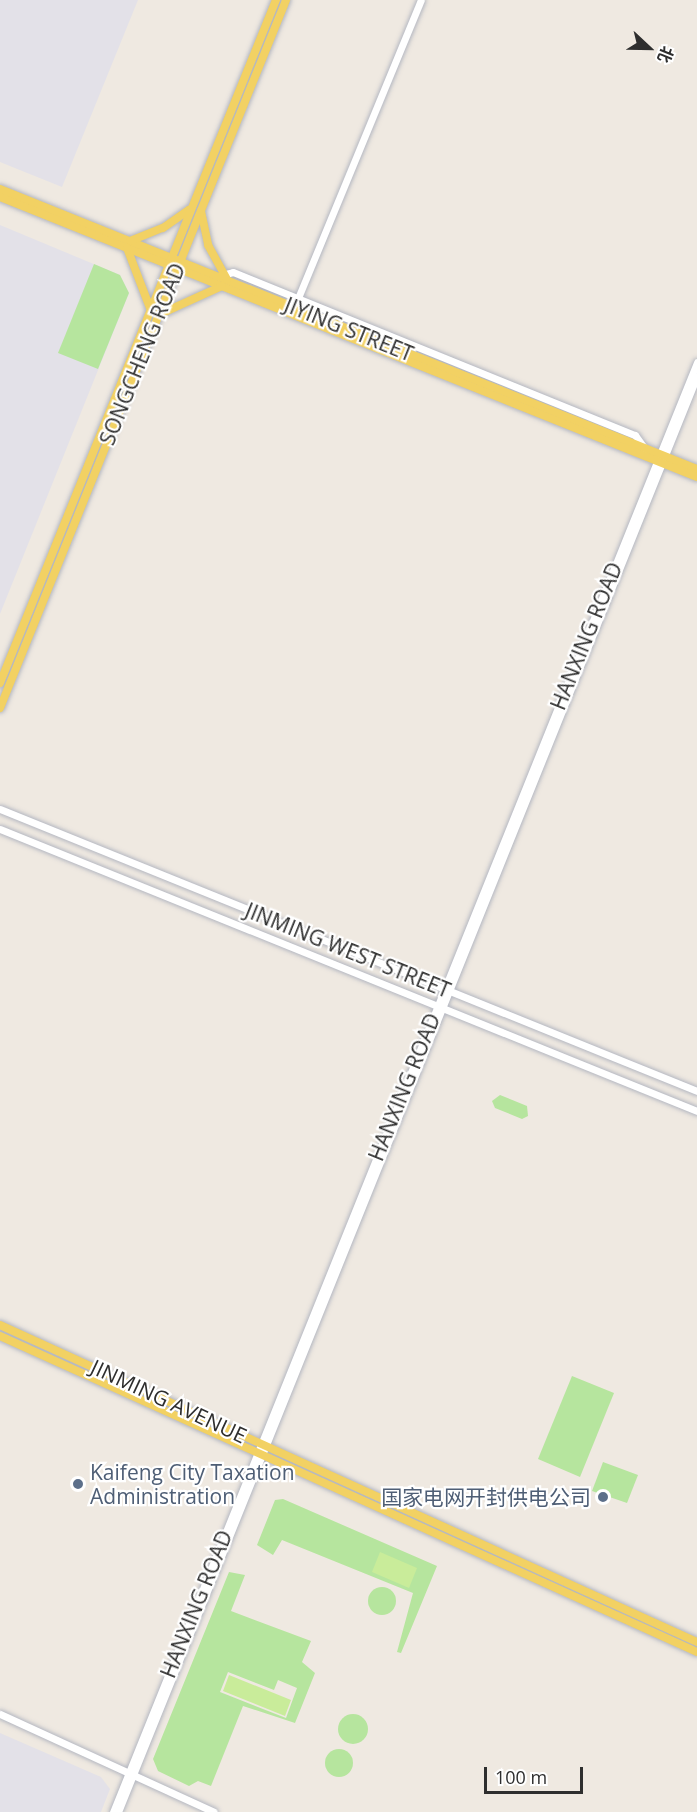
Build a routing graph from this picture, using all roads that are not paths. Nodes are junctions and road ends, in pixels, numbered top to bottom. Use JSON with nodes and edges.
{"nodes":[{"id":1,"x":276,"y":0,"type":"edge"},
{"id":2,"x":286,"y":0,"type":"edge"},
{"id":3,"x":421,"y":0,"type":"edge"},
{"id":4,"x":0,"y":189,"type":"edge"},
{"id":5,"x":0,"y":197,"type":"edge"},
{"id":6,"x":196,"y":208,"type":"junction"},
{"id":7,"x":128,"y":244,"type":"junction"},
{"id":8,"x":174,"y":263,"type":"junction"},
{"id":9,"x":223,"y":279,"type":"junction"},
{"id":10,"x":298,"y":298,"type":"junction"},
{"id":11,"x":154,"y":312,"type":"junction"},
{"id":12,"x":697,"y":362,"type":"edge"},
{"id":13,"x":697,"y":376,"type":"edge"},
{"id":14,"x":645,"y":448,"type":"junction"},
{"id":15,"x":661,"y":458,"type":"junction"},
{"id":16,"x":697,"y":469,"type":"edge"},
{"id":17,"x":697,"y":477,"type":"edge"},
{"id":18,"x":0,"y":683,"type":"edge"},
{"id":19,"x":0,"y":708,"type":"edge"},
{"id":20,"x":0,"y":809,"type":"edge"},
{"id":21,"x":0,"y":829,"type":"edge"},
{"id":22,"x":446,"y":990,"type":"junction"},
{"id":23,"x":439,"y":1007,"type":"junction"},
{"id":24,"x":697,"y":1091,"type":"edge"},
{"id":25,"x":697,"y":1111,"type":"edge"},
{"id":26,"x":0,"y":1325,"type":"edge"},
{"id":27,"x":0,"y":1336,"type":"edge"},
{"id":28,"x":263,"y":1444,"type":"junction"},
{"id":29,"x":259,"y":1453,"type":"junction"},
{"id":30,"x":697,"y":1642,"type":"edge"},
{"id":31,"x":697,"y":1652,"type":"edge"},
{"id":32,"x":0,"y":1714,"type":"edge"},
{"id":33,"x":131,"y":1774,"type":"junction"},
{"id":34,"x":113,"y":1812,"type":"edge"},
{"id":35,"x":118,"y":1812,"type":"edge"},
{"id":36,"x":214,"y":1812,"type":"edge"}],
"edges":[{"from":1,"to":6,"type":"main road","name":"SONGCHENG ROAD"},
{"from":2,"to":6,"type":"main road","name":"SONGCHENG ROAD"},
{"from":3,"to":10,"type":"street"},
{"from":4,"to":7,"type":"main road","name":"JIYING STREET"},
{"from":5,"to":7,"type":"main road","name":"JIYING STREET"},
{"from":6,"to":7,"type":"main road"},
{"from":6,"to":8,"type":"main road","name":"SONGCHENG ROAD"},
{"from":6,"to":9,"type":"main road"},
{"from":7,"to":8,"type":"main road","name":"JIYING STREET"},
{"from":7,"to":11,"type":"main road"},
{"from":8,"to":9,"type":"main road","name":"JIYING STREET"},
{"from":8,"to":11,"type":"main road","name":"SONGCHENG ROAD"},
{"from":9,"to":10,"type":"street"},
{"from":9,"to":11,"type":"main road"},
{"from":9,"to":14,"type":"main road","name":"JIYING STREET"},
{"from":9,"to":15,"type":"main road","name":"JIYING STREET"},
{"from":10,"to":14,"type":"street"},
{"from":11,"to":18,"type":"main road","name":"SONGCHENG ROAD"},
{"from":11,"to":19,"type":"main road","name":"SONGCHENG ROAD"},
{"from":12,"to":15,"type":"street","name":"HANXING ROAD"},
{"from":13,"to":15,"type":"street","name":"HANXING ROAD"},
{"from":14,"to":15,"type":"main road","name":"JIYING STREET"},
{"from":15,"to":16,"type":"main road","name":"JIYING STREET"},
{"from":15,"to":17,"type":"main road","name":"JIYING STREET"},
{"from":15,"to":22,"type":"street","name":"HANXING ROAD"},
{"from":20,"to":22,"type":"street","name":"JINMING WEST STREET"},
{"from":21,"to":23,"type":"street","name":"JINMING WEST STREET"},
{"from":22,"to":23,"type":"street","name":"HANXING ROAD"},
{"from":22,"to":24,"type":"street","name":"JINMING WEST STREET"},
{"from":23,"to":25,"type":"street","name":"JINMING WEST STREET"},
{"from":23,"to":28,"type":"street","name":"HANXING ROAD"},
{"from":26,"to":28,"type":"main road","name":"JINMING AVENUE"},
{"from":27,"to":29,"type":"main road","name":"JINMING AVENUE"},
{"from":28,"to":29,"type":"street","name":"HANXING ROAD"},
{"from":28,"to":30,"type":"main road","name":"JINMING AVENUE"},
{"from":29,"to":31,"type":"main road","name":"JINMING AVENUE"},
{"from":29,"to":33,"type":"street","name":"HANXING ROAD"},
{"from":32,"to":33,"type":"street"},
{"from":33,"to":34,"type":"street","name":"HANXING ROAD"},
{"from":33,"to":35,"type":"street","name":"HANXING ROAD"},
{"from":33,"to":36,"type":"street"}]}
